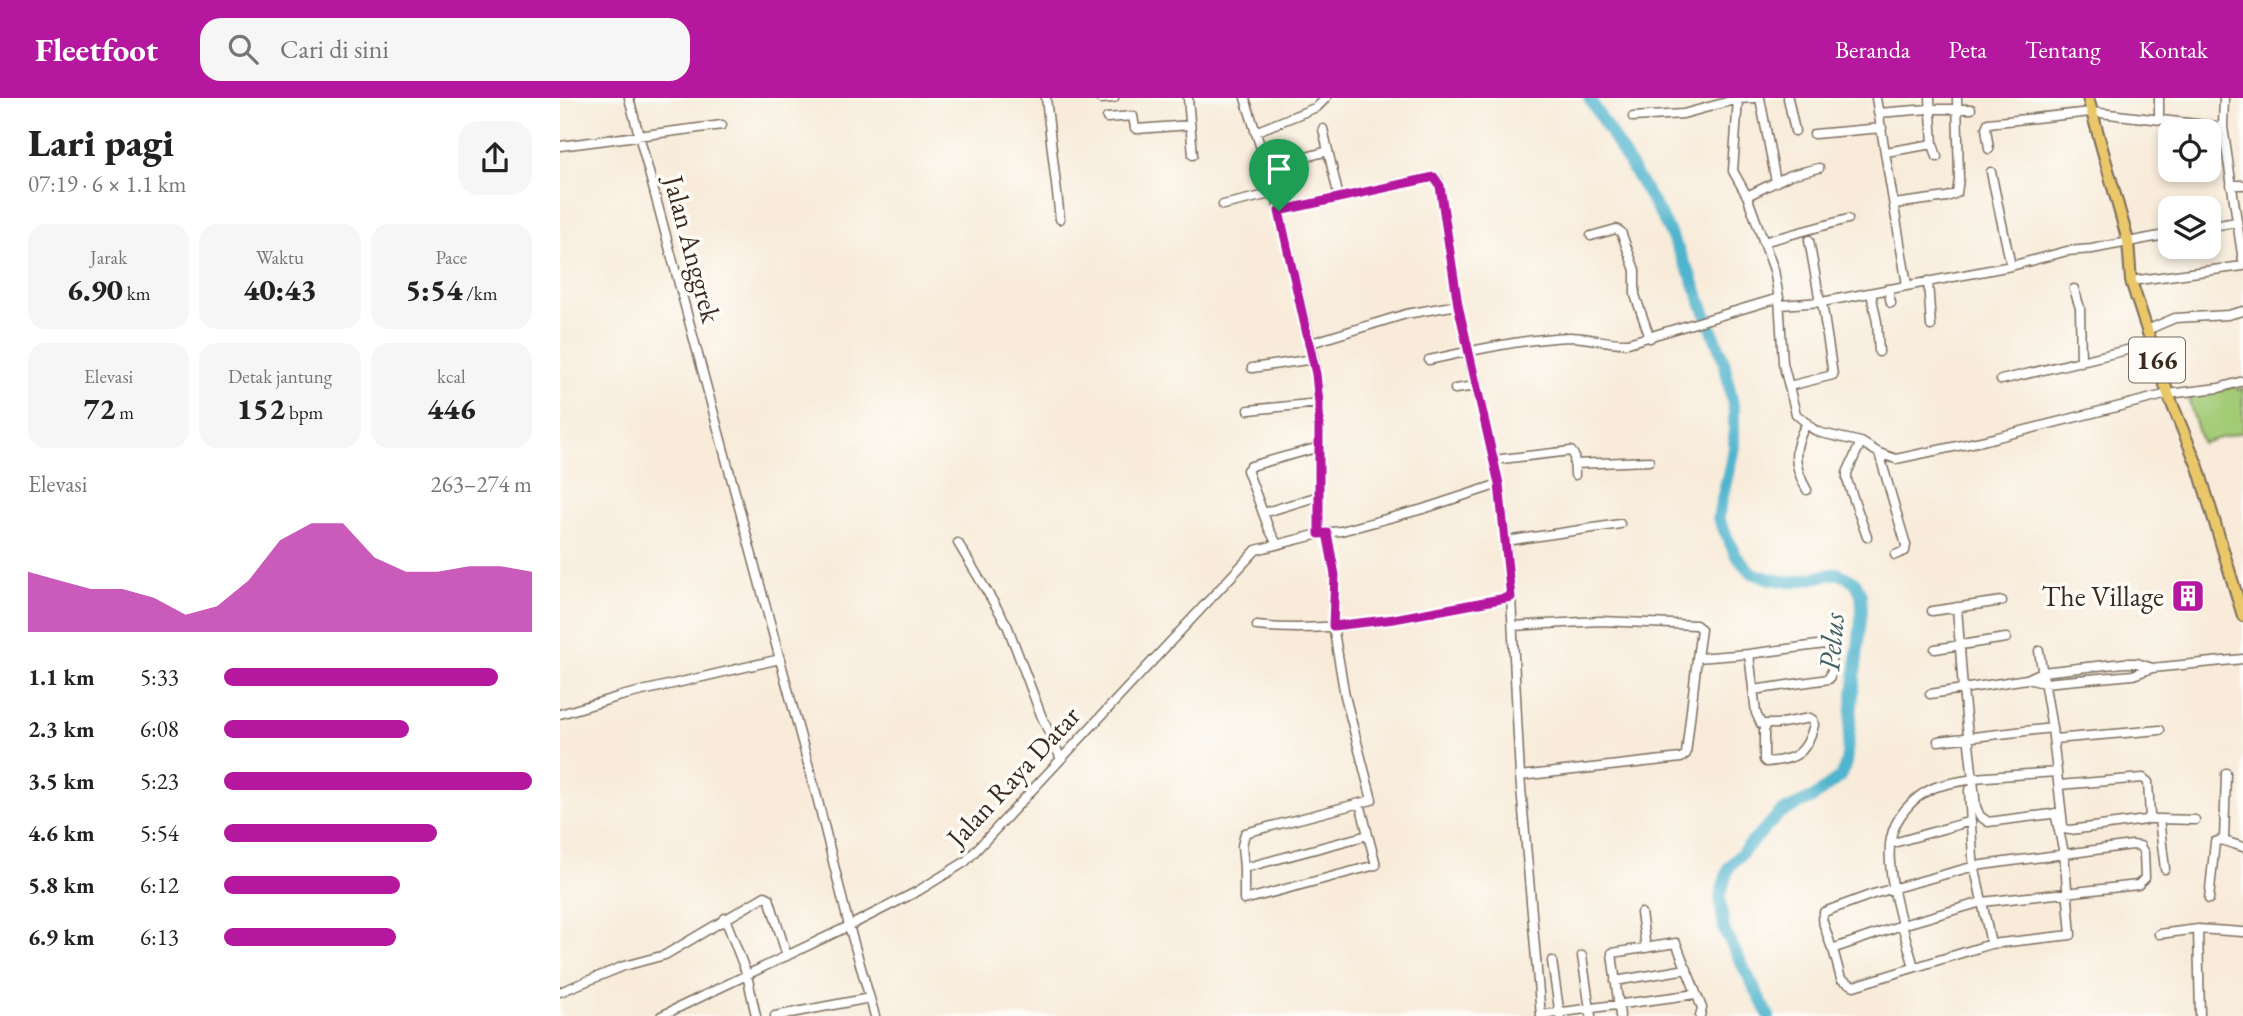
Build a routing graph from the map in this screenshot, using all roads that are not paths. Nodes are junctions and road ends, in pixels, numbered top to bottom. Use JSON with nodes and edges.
{"nodes":[{"id":1,"x":629,"y":98,"type":"edge"},
{"id":2,"x":1046,"y":98,"type":"edge"},
{"id":3,"x":1115,"y":98,"type":"edge"},
{"id":4,"x":1188,"y":98,"type":"edge"},
{"id":5,"x":1245,"y":98,"type":"edge"},
{"id":6,"x":1326,"y":98,"type":"edge"},
{"id":7,"x":1758,"y":98,"type":"edge"},
{"id":8,"x":1788,"y":98,"type":"edge"},
{"id":9,"x":1876,"y":98,"type":"edge"},
{"id":10,"x":1930,"y":98,"type":"edge"},
{"id":11,"x":1957,"y":98,"type":"edge"},
{"id":12,"x":2088,"y":98,"type":"edge"},
{"id":13,"x":2159,"y":98,"type":"edge"},
{"id":14,"x":2224,"y":98,"type":"edge"},
{"id":15,"x":1101,"y":99,"type":"edge"},
{"id":16,"x":1738,"y":99,"type":"edge"},
{"id":17,"x":1712,"y":102,"type":"edge"},
{"id":18,"x":1929,"y":109,"type":"junction"},
{"id":19,"x":1971,"y":109,"type":"dead end"},
{"id":20,"x":1956,"y":110,"type":"junction"},
{"id":21,"x":2091,"y":112,"type":"junction"},
{"id":22,"x":1878,"y":113,"type":"junction"},
{"id":23,"x":1633,"y":117,"type":"dead end"},
{"id":24,"x":1107,"y":118,"type":"dead end"},
{"id":25,"x":2159,"y":119,"type":"edge"},
{"id":26,"x":2158,"y":120,"type":"edge"},
{"id":27,"x":722,"y":125,"type":"dead end"},
{"id":28,"x":1190,"y":125,"type":"junction"},
{"id":29,"x":2223,"y":127,"type":"joint"},
{"id":30,"x":1882,"y":128,"type":"junction"},
{"id":31,"x":1323,"y":129,"type":"dead end"},
{"id":32,"x":1795,"y":131,"type":"dead end"},
{"id":33,"x":1255,"y":132,"type":"junction"},
{"id":34,"x":1814,"y":134,"type":"dead end"},
{"id":35,"x":639,"y":137,"type":"junction"},
{"id":36,"x":1933,"y":144,"type":"junction"},
{"id":37,"x":560,"y":146,"type":"edge"},
{"id":38,"x":1989,"y":149,"type":"dead end"},
{"id":39,"x":1328,"y":151,"type":"junction"},
{"id":40,"x":1886,"y":152,"type":"junction"},
{"id":41,"x":1193,"y":155,"type":"dead end"},
{"id":42,"x":1937,"y":157,"type":"dead end"},
{"id":43,"x":1266,"y":167,"type":"junction"},
{"id":44,"x":1819,"y":168,"type":"dead end"},
{"id":45,"x":1991,"y":173,"type":"dead end"},
{"id":46,"x":1776,"y":182,"type":"junction"},
{"id":47,"x":2231,"y":185,"type":"junction"},
{"id":48,"x":2243,"y":185,"type":"edge"},
{"id":49,"x":1275,"y":193,"type":"junction"},
{"id":50,"x":1750,"y":195,"type":"junction"},
{"id":51,"x":1339,"y":198,"type":"junction"},
{"id":52,"x":1894,"y":204,"type":"junction"},
{"id":53,"x":1223,"y":205,"type":"dead end"},
{"id":54,"x":1279,"y":211,"type":"junction"},
{"id":55,"x":1060,"y":219,"type":"dead end"},
{"id":56,"x":1848,"y":219,"type":"dead end"},
{"id":57,"x":2236,"y":222,"type":"junction"},
{"id":58,"x":2221,"y":225,"type":"edge"},
{"id":59,"x":1591,"y":236,"type":"dead end"},
{"id":60,"x":2158,"y":236,"type":"edge"},
{"id":61,"x":1770,"y":240,"type":"junction"},
{"id":62,"x":1809,"y":240,"type":"dead end"},
{"id":63,"x":2128,"y":241,"type":"junction"},
{"id":64,"x":2243,"y":261,"type":"edge"},
{"id":65,"x":2011,"y":265,"type":"junction"},
{"id":66,"x":2243,"y":266,"type":"edge"},
{"id":67,"x":1928,"y":281,"type":"junction"},
{"id":68,"x":2131,"y":281,"type":"junction"},
{"id":69,"x":1908,"y":285,"type":"junction"},
{"id":70,"x":1888,"y":289,"type":"junction"},
{"id":71,"x":2074,"y":289,"type":"dead end"},
{"id":72,"x":1871,"y":293,"type":"junction"},
{"id":73,"x":1780,"y":302,"type":"junction"},
{"id":74,"x":1821,"y":302,"type":"junction"},
{"id":75,"x":1891,"y":303,"type":"dead end"},
{"id":76,"x":1458,"y":305,"type":"junction"},
{"id":77,"x":2243,"y":312,"type":"edge"},
{"id":78,"x":1931,"y":326,"type":"dead end"},
{"id":79,"x":2147,"y":330,"type":"junction"},
{"id":80,"x":1650,"y":338,"type":"junction"},
{"id":81,"x":1311,"y":343,"type":"junction"},
{"id":82,"x":2151,"y":344,"type":"junction"},
{"id":83,"x":1468,"y":351,"type":"junction"},
{"id":84,"x":1878,"y":352,"type":"dead end"},
{"id":85,"x":1314,"y":359,"type":"junction"},
{"id":86,"x":1429,"y":360,"type":"dead end"},
{"id":87,"x":2081,"y":362,"type":"junction"},
{"id":88,"x":1252,"y":368,"type":"dead end"},
{"id":89,"x":2001,"y":380,"type":"dead end"},
{"id":90,"x":2243,"y":381,"type":"edge"},
{"id":91,"x":1476,"y":386,"type":"junction"},
{"id":92,"x":1789,"y":386,"type":"junction"},
{"id":93,"x":1455,"y":388,"type":"dead end"},
{"id":94,"x":2168,"y":394,"type":"junction"},
{"id":95,"x":1319,"y":403,"type":"junction"},
{"id":96,"x":1249,"y":410,"type":"dead end"},
{"id":97,"x":1807,"y":423,"type":"junction"},
{"id":98,"x":1861,"y":442,"type":"junction"},
{"id":99,"x":1320,"y":447,"type":"junction"},
{"id":100,"x":1879,"y":453,"type":"junction"},
{"id":101,"x":1493,"y":460,"type":"junction"},
{"id":102,"x":1649,"y":461,"type":"dead end"},
{"id":103,"x":1574,"y":464,"type":"junction"},
{"id":104,"x":1574,"y":475,"type":"dead end"},
{"id":105,"x":1499,"y":484,"type":"junction"},
{"id":106,"x":1807,"y":490,"type":"dead end"},
{"id":107,"x":1319,"y":496,"type":"junction"},
{"id":108,"x":1263,"y":513,"type":"junction"},
{"id":109,"x":1620,"y":524,"type":"dead end"},
{"id":110,"x":1323,"y":533,"type":"junction"},
{"id":111,"x":1867,"y":537,"type":"dead end"},
{"id":112,"x":1506,"y":541,"type":"junction"},
{"id":113,"x":958,"y":543,"type":"dead end"},
{"id":114,"x":1277,"y":544,"type":"junction"},
{"id":115,"x":1895,"y":555,"type":"dead end"},
{"id":116,"x":1511,"y":597,"type":"junction"},
{"id":117,"x":2002,"y":601,"type":"dead end"},
{"id":118,"x":1957,"y":607,"type":"junction"},
{"id":119,"x":1932,"y":611,"type":"dead end"},
{"id":120,"x":2243,"y":616,"type":"edge"},
{"id":121,"x":1257,"y":626,"type":"dead end"},
{"id":122,"x":1333,"y":626,"type":"junction"},
{"id":123,"x":1513,"y":626,"type":"junction"},
{"id":124,"x":2006,"y":638,"type":"dead end"},
{"id":125,"x":1961,"y":644,"type":"junction"},
{"id":126,"x":1935,"y":649,"type":"dead end"},
{"id":127,"x":2039,"y":651,"type":"dead end"},
{"id":128,"x":1749,"y":654,"type":"junction"},
{"id":129,"x":1697,"y":658,"type":"junction"},
{"id":130,"x":780,"y":659,"type":"junction"},
{"id":131,"x":2243,"y":659,"type":"edge"},
{"id":132,"x":2127,"y":663,"type":"junction"},
{"id":133,"x":2152,"y":668,"type":"junction"},
{"id":134,"x":2042,"y":672,"type":"junction"},
{"id":135,"x":2128,"y":676,"type":"junction"},
{"id":136,"x":2027,"y":679,"type":"junction"},
{"id":137,"x":2044,"y":683,"type":"junction"},
{"id":138,"x":1753,"y":690,"type":"junction"},
{"id":139,"x":1962,"y":690,"type":"junction"},
{"id":140,"x":1930,"y":694,"type":"dead end"},
{"id":141,"x":560,"y":714,"type":"edge"},
{"id":142,"x":1764,"y":725,"type":"junction"},
{"id":143,"x":2052,"y":728,"type":"junction"},
{"id":144,"x":2160,"y":730,"type":"dead end"},
{"id":145,"x":1967,"y":738,"type":"junction"},
{"id":146,"x":2054,"y":739,"type":"junction"},
{"id":147,"x":1938,"y":741,"type":"dead end"},
{"id":148,"x":1061,"y":758,"type":"junction"},
{"id":149,"x":2057,"y":772,"type":"junction"},
{"id":150,"x":2226,"y":773,"type":"dead end"},
{"id":151,"x":1520,"y":776,"type":"junction"},
{"id":152,"x":1970,"y":779,"type":"junction"},
{"id":153,"x":2059,"y":785,"type":"junction"},
{"id":154,"x":1360,"y":803,"type":"junction"},
{"id":155,"x":2058,"y":813,"type":"junction"},
{"id":156,"x":2149,"y":819,"type":"junction"},
{"id":157,"x":2159,"y":819,"type":"junction"},
{"id":158,"x":2195,"y":820,"type":"dead end"},
{"id":159,"x":1971,"y":821,"type":"junction"},
{"id":160,"x":1368,"y":835,"type":"junction"},
{"id":161,"x":2224,"y":841,"type":"junction"},
{"id":162,"x":1890,"y":844,"type":"junction"},
{"id":163,"x":2243,"y":847,"type":"edge"},
{"id":164,"x":2064,"y":853,"type":"junction"},
{"id":165,"x":1975,"y":866,"type":"junction"},
{"id":166,"x":1244,"y":868,"type":"junction"},
{"id":167,"x":2165,"y":869,"type":"dead end"},
{"id":168,"x":1895,"y":888,"type":"junction"},
{"id":169,"x":2068,"y":892,"type":"junction"},
{"id":170,"x":2209,"y":899,"type":"dead end"},
{"id":171,"x":1982,"y":902,"type":"junction"},
{"id":172,"x":1642,"y":913,"type":"dead end"},
{"id":173,"x":725,"y":918,"type":"junction"},
{"id":174,"x":1902,"y":925,"type":"junction"},
{"id":175,"x":849,"y":926,"type":"junction"},
{"id":176,"x":2198,"y":929,"type":"junction"},
{"id":177,"x":2243,"y":932,"type":"edge"},
{"id":178,"x":2159,"y":934,"type":"dead end"},
{"id":179,"x":1991,"y":944,"type":"junction"},
{"id":180,"x":1646,"y":947,"type":"junction"},
{"id":181,"x":1833,"y":949,"type":"junction"},
{"id":182,"x":787,"y":956,"type":"junction"},
{"id":183,"x":1582,"y":956,"type":"dead end"},
{"id":184,"x":1552,"y":961,"type":"dead end"},
{"id":185,"x":1914,"y":967,"type":"junction"},
{"id":186,"x":1687,"y":969,"type":"junction"},
{"id":187,"x":747,"y":975,"type":"junction"},
{"id":188,"x":1615,"y":981,"type":"junction"},
{"id":189,"x":560,"y":992,"type":"edge"},
{"id":190,"x":1696,"y":993,"type":"junction"},
{"id":191,"x":870,"y":998,"type":"junction"},
{"id":192,"x":1618,"y":1006,"type":"junction"},
{"id":193,"x":677,"y":1013,"type":"edge"},
{"id":194,"x":1590,"y":1013,"type":"edge"},
{"id":195,"x":1560,"y":1014,"type":"edge"},
{"id":196,"x":661,"y":1016,"type":"edge"},
{"id":197,"x":756,"y":1016,"type":"edge"},
{"id":198,"x":775,"y":1016,"type":"edge"},
{"id":199,"x":875,"y":1016,"type":"edge"},
{"id":200,"x":1541,"y":1016,"type":"edge"},
{"id":201,"x":1620,"y":1016,"type":"edge"},
{"id":202,"x":1700,"y":1016,"type":"edge"},
{"id":203,"x":2200,"y":1016,"type":"edge"}],
"edges":[{"from":1,"to":35,"type":"street","name":"Jalan Anggrek"},
{"from":2,"to":55,"type":"street"},
{"from":3,"to":15,"type":"street"},
{"from":4,"to":28,"type":"street"},
{"from":5,"to":33,"type":"street"},
{"from":6,"to":33,"type":"street"},
{"from":7,"to":16,"type":"street"},
{"from":7,"to":46,"type":"street"},
{"from":8,"to":32,"type":"street"},
{"from":9,"to":22,"type":"street"},
{"from":10,"to":18,"type":"street"},
{"from":11,"to":20,"type":"street"},
{"from":12,"to":21,"type":"main road","number":"166"},
{"from":13,"to":25,"type":"street"},
{"from":14,"to":29,"type":"street"},
{"from":16,"to":17,"type":"street"},
{"from":16,"to":50,"type":"street"},
{"from":17,"to":23,"type":"street"},
{"from":18,"to":20,"type":"street"},
{"from":18,"to":22,"type":"street"},
{"from":18,"to":36,"type":"street"},
{"from":19,"to":20,"type":"street"},
{"from":20,"to":52,"type":"street"},
{"from":21,"to":26,"type":"street"},
{"from":21,"to":38,"type":"street"},
{"from":21,"to":63,"type":"main road","number":"166"},
{"from":22,"to":30,"type":"street"},
{"from":24,"to":28,"type":"street"},
{"from":27,"to":35,"type":"street"},
{"from":28,"to":41,"type":"street"},
{"from":29,"to":47,"type":"street"},
{"from":30,"to":34,"type":"street"},
{"from":30,"to":40,"type":"street"},
{"from":31,"to":39,"type":"street"},
{"from":33,"to":43,"type":"street"},
{"from":35,"to":37,"type":"street"},
{"from":35,"to":130,"type":"street","name":"Jalan Anggrek"},
{"from":36,"to":40,"type":"street"},
{"from":36,"to":42,"type":"street"},
{"from":39,"to":43,"type":"street"},
{"from":39,"to":51,"type":"street"},
{"from":40,"to":52,"type":"street"},
{"from":43,"to":49,"type":"street"},
{"from":44,"to":46,"type":"street"},
{"from":45,"to":65,"type":"street"},
{"from":46,"to":50,"type":"street"},
{"from":47,"to":48,"type":"street"},
{"from":47,"to":57,"type":"street"},
{"from":49,"to":53,"type":"street"},
{"from":49,"to":54,"type":"street"},
{"from":50,"to":61,"type":"street"},
{"from":51,"to":54,"type":"street"},
{"from":51,"to":76,"type":"street"},
{"from":52,"to":69,"type":"street"},
{"from":54,"to":81,"type":"street"},
{"from":56,"to":61,"type":"street"},
{"from":57,"to":58,"type":"street"},
{"from":57,"to":64,"type":"street"},
{"from":59,"to":80,"type":"street"},
{"from":60,"to":63,"type":"street"},
{"from":61,"to":73,"type":"street"},
{"from":62,"to":74,"type":"street"},
{"from":63,"to":65,"type":"street"},
{"from":63,"to":68,"type":"main road","number":"166"},
{"from":65,"to":67,"type":"street"},
{"from":66,"to":68,"type":"street"},
{"from":67,"to":69,"type":"street"},
{"from":67,"to":78,"type":"street"},
{"from":68,"to":79,"type":"main road","number":"166"},
{"from":69,"to":70,"type":"street"},
{"from":70,"to":72,"type":"street"},
{"from":70,"to":75,"type":"street"},
{"from":71,"to":87,"type":"street"},
{"from":72,"to":74,"type":"street"},
{"from":72,"to":84,"type":"street"},
{"from":73,"to":74,"type":"street"},
{"from":73,"to":80,"type":"street"},
{"from":73,"to":92,"type":"street"},
{"from":74,"to":92,"type":"street"},
{"from":76,"to":81,"type":"street"},
{"from":76,"to":83,"type":"street"},
{"from":77,"to":79,"type":"street"},
{"from":79,"to":82,"type":"main road","number":"166"},
{"from":80,"to":83,"type":"street"},
{"from":81,"to":85,"type":"street"},
{"from":82,"to":87,"type":"street"},
{"from":82,"to":94,"type":"main road","number":"166"},
{"from":83,"to":86,"type":"street"},
{"from":83,"to":91,"type":"street"},
{"from":85,"to":88,"type":"street"},
{"from":85,"to":95,"type":"street"},
{"from":87,"to":89,"type":"street"},
{"from":90,"to":94,"type":"street"},
{"from":91,"to":93,"type":"street"},
{"from":91,"to":101,"type":"street"},
{"from":92,"to":97,"type":"street"},
{"from":94,"to":100,"type":"street"},
{"from":94,"to":120,"type":"main road","number":"166"},
{"from":95,"to":96,"type":"street"},
{"from":95,"to":99,"type":"street"},
{"from":97,"to":98,"type":"street"},
{"from":97,"to":106,"type":"street"},
{"from":98,"to":100,"type":"street"},
{"from":98,"to":111,"type":"street"},
{"from":99,"to":107,"type":"street"},
{"from":99,"to":108,"type":"street"},
{"from":100,"to":115,"type":"street"},
{"from":101,"to":103,"type":"street"},
{"from":101,"to":105,"type":"street"},
{"from":102,"to":103,"type":"street"},
{"from":103,"to":104,"type":"street"},
{"from":105,"to":110,"type":"street","name":"Jalan Raya Datar"},
{"from":105,"to":112,"type":"street"},
{"from":107,"to":108,"type":"street"},
{"from":107,"to":110,"type":"street"},
{"from":108,"to":114,"type":"street"},
{"from":109,"to":112,"type":"street"},
{"from":110,"to":114,"type":"street","name":"Jalan Raya Datar"},
{"from":110,"to":122,"type":"street"},
{"from":112,"to":116,"type":"street"},
{"from":113,"to":148,"type":"street"},
{"from":114,"to":148,"type":"street","name":"Jalan Raya Datar"},
{"from":116,"to":122,"type":"street"},
{"from":116,"to":123,"type":"street"},
{"from":117,"to":118,"type":"street"},
{"from":118,"to":119,"type":"street"},
{"from":118,"to":125,"type":"street"},
{"from":121,"to":122,"type":"street"},
{"from":122,"to":154,"type":"street"},
{"from":123,"to":129,"type":"street"},
{"from":123,"to":151,"type":"street"},
{"from":124,"to":125,"type":"street"},
{"from":125,"to":126,"type":"street"},
{"from":125,"to":139,"type":"street"},
{"from":127,"to":134,"type":"street"},
{"from":128,"to":129,"type":"street"},
{"from":128,"to":138,"type":"street"},
{"from":128,"to":138,"type":"street"},
{"from":129,"to":151,"type":"street"},
{"from":130,"to":141,"type":"street"},
{"from":130,"to":175,"type":"street","name":"Jalan Anggrek"},
{"from":131,"to":133,"type":"street"},
{"from":132,"to":133,"type":"street"},
{"from":132,"to":134,"type":"street"},
{"from":132,"to":135,"type":"street"},
{"from":133,"to":135,"type":"street"},
{"from":134,"to":136,"type":"street"},
{"from":134,"to":137,"type":"street"},
{"from":135,"to":137,"type":"street"},
{"from":136,"to":137,"type":"street"},
{"from":136,"to":139,"type":"street"},
{"from":137,"to":143,"type":"street"},
{"from":138,"to":142,"type":"street"},
{"from":139,"to":140,"type":"street"},
{"from":139,"to":145,"type":"street"},
{"from":142,"to":142,"type":"street"},
{"from":143,"to":145,"type":"street"},
{"from":143,"to":146,"type":"street"},
{"from":144,"to":146,"type":"street"},
{"from":145,"to":147,"type":"street"},
{"from":145,"to":152,"type":"street"},
{"from":146,"to":149,"type":"street"},
{"from":148,"to":175,"type":"street","name":"Jalan Raya Datar"},
{"from":149,"to":152,"type":"street"},
{"from":149,"to":153,"type":"street"},
{"from":150,"to":161,"type":"street"},
{"from":151,"to":200,"type":"street"},
{"from":152,"to":155,"type":"street"},
{"from":152,"to":159,"type":"street"},
{"from":152,"to":162,"type":"street"},
{"from":153,"to":155,"type":"street"},
{"from":153,"to":156,"type":"street"},
{"from":154,"to":160,"type":"street"},
{"from":154,"to":166,"type":"street"},
{"from":155,"to":156,"type":"street"},
{"from":155,"to":164,"type":"street"},
{"from":156,"to":157,"type":"street"},
{"from":157,"to":158,"type":"street"},
{"from":157,"to":167,"type":"street"},
{"from":159,"to":162,"type":"street"},
{"from":159,"to":165,"type":"street"},
{"from":160,"to":166,"type":"street"},
{"from":160,"to":166,"type":"street"},
{"from":161,"to":163,"type":"street"},
{"from":161,"to":170,"type":"street"},
{"from":162,"to":168,"type":"street"},
{"from":164,"to":165,"type":"street"},
{"from":164,"to":169,"type":"street"},
{"from":164,"to":169,"type":"street"},
{"from":165,"to":168,"type":"street"},
{"from":165,"to":171,"type":"street"},
{"from":168,"to":174,"type":"street"},
{"from":168,"to":181,"type":"street"},
{"from":169,"to":171,"type":"street"},
{"from":169,"to":179,"type":"street"},
{"from":171,"to":174,"type":"street"},
{"from":171,"to":179,"type":"street"},
{"from":172,"to":180,"type":"street"},
{"from":173,"to":182,"type":"street"},
{"from":173,"to":187,"type":"street"},
{"from":173,"to":189,"type":"street"},
{"from":174,"to":181,"type":"street"},
{"from":174,"to":185,"type":"street"},
{"from":175,"to":182,"type":"street","name":"Jalan Raya Datar"},
{"from":175,"to":191,"type":"street","name":"Jalan Anggrek"},
{"from":176,"to":177,"type":"street"},
{"from":176,"to":178,"type":"street"},
{"from":176,"to":203,"type":"street"},
{"from":179,"to":185,"type":"street"},
{"from":180,"to":186,"type":"street"},
{"from":180,"to":188,"type":"street"},
{"from":181,"to":185,"type":"street"},
{"from":182,"to":187,"type":"street","name":"Jalan Raya Datar"},
{"from":183,"to":194,"type":"street"},
{"from":184,"to":195,"type":"street"},
{"from":186,"to":188,"type":"street"},
{"from":186,"to":190,"type":"street"},
{"from":187,"to":193,"type":"street","name":"Jalan Raya Datar"},
{"from":187,"to":197,"type":"street"},
{"from":188,"to":192,"type":"street"},
{"from":190,"to":192,"type":"street"},
{"from":190,"to":202,"type":"street"},
{"from":191,"to":198,"type":"street"},
{"from":191,"to":199,"type":"street","name":"Jalan Anggrek"},
{"from":192,"to":194,"type":"street"},
{"from":192,"to":201,"type":"street"},
{"from":193,"to":196,"type":"street","name":"Jalan Raya Datar"},
{"from":194,"to":195,"type":"street"},
{"from":195,"to":200,"type":"street"}]}
